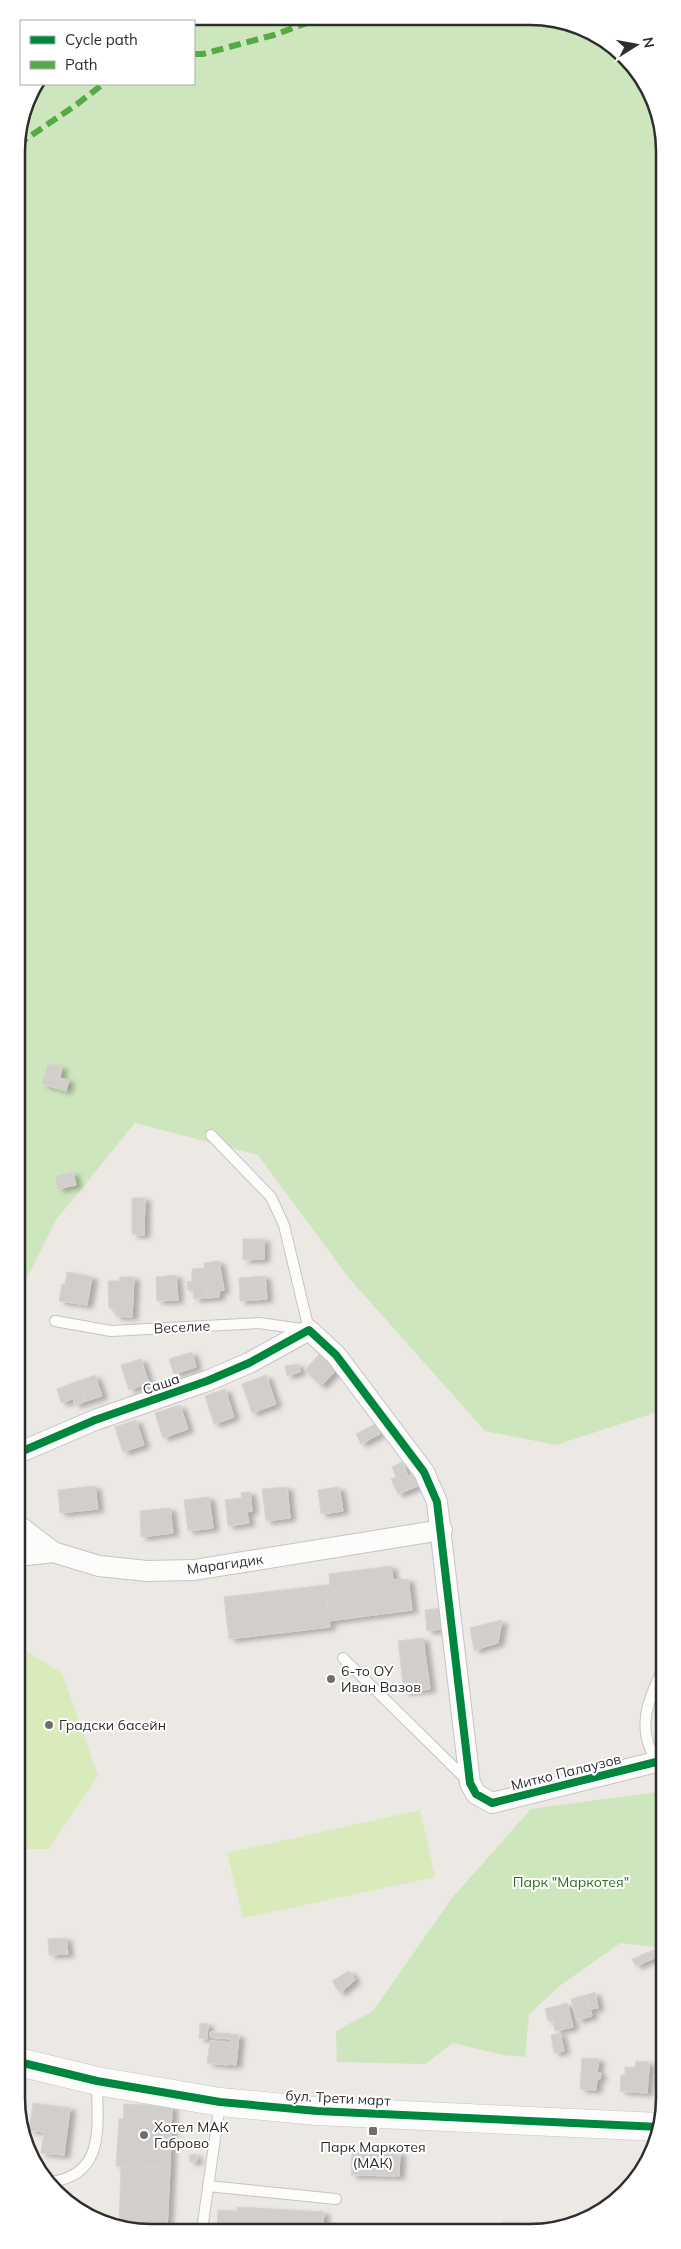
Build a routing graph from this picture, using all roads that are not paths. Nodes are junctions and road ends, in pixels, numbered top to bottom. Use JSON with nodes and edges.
{"nodes":[{"id":1,"x":211,"y":1135,"type":"dead end"},
{"id":2,"x":55,"y":1321,"type":"dead end"},
{"id":3,"x":309,"y":1330,"type":"junction"},
{"id":4,"x":25,"y":1450,"type":"edge"},
{"id":5,"x":25,"y":1530,"type":"edge"},
{"id":6,"x":442,"y":1530,"type":"junction"},
{"id":7,"x":53,"y":1552,"type":"junction"},
{"id":8,"x":25,"y":1555,"type":"edge"},
{"id":9,"x":343,"y":1658,"type":"dead end"},
{"id":10,"x":656,"y":1684,"type":"edge"},
{"id":11,"x":656,"y":1756,"type":"edge"},
{"id":12,"x":656,"y":1762,"type":"edge"},
{"id":13,"x":473,"y":1789,"type":"junction"},
{"id":14,"x":25,"y":2063,"type":"edge"},
{"id":15,"x":97,"y":2081,"type":"junction"},
{"id":16,"x":220,"y":2102,"type":"junction"},
{"id":17,"x":653,"y":2127,"type":"edge"},
{"id":18,"x":56,"y":2180,"type":"edge"},
{"id":19,"x":208,"y":2186,"type":"junction"},
{"id":20,"x":336,"y":2199,"type":"dead end"},
{"id":21,"x":203,"y":2224,"type":"edge"}],
"edges":[{"from":1,"to":3,"type":"lane"},
{"from":2,"to":3,"type":"lane","name":"Веселие"},
{"from":3,"to":4,"type":"street","name":"Саша"},
{"from":3,"to":6,"type":"street"},
{"from":5,"to":7,"type":"street","name":"Марагидик"},
{"from":6,"to":7,"type":"street","name":"Марагидик"},
{"from":6,"to":13,"type":"street"},
{"from":7,"to":8,"type":"street"},
{"from":9,"to":13,"type":"lane"},
{"from":10,"to":11,"type":"lane"},
{"from":12,"to":13,"type":"street","name":"Митко Палаузов"},
{"from":14,"to":15,"type":"street","name":"бул. Трети март"},
{"from":15,"to":16,"type":"street","name":"бул. Трети март"},
{"from":15,"to":18,"type":"lane"},
{"from":16,"to":17,"type":"street","name":"бул. Трети март"},
{"from":16,"to":19,"type":"lane"},
{"from":19,"to":20,"type":"lane"},
{"from":19,"to":21,"type":"lane"}]}
